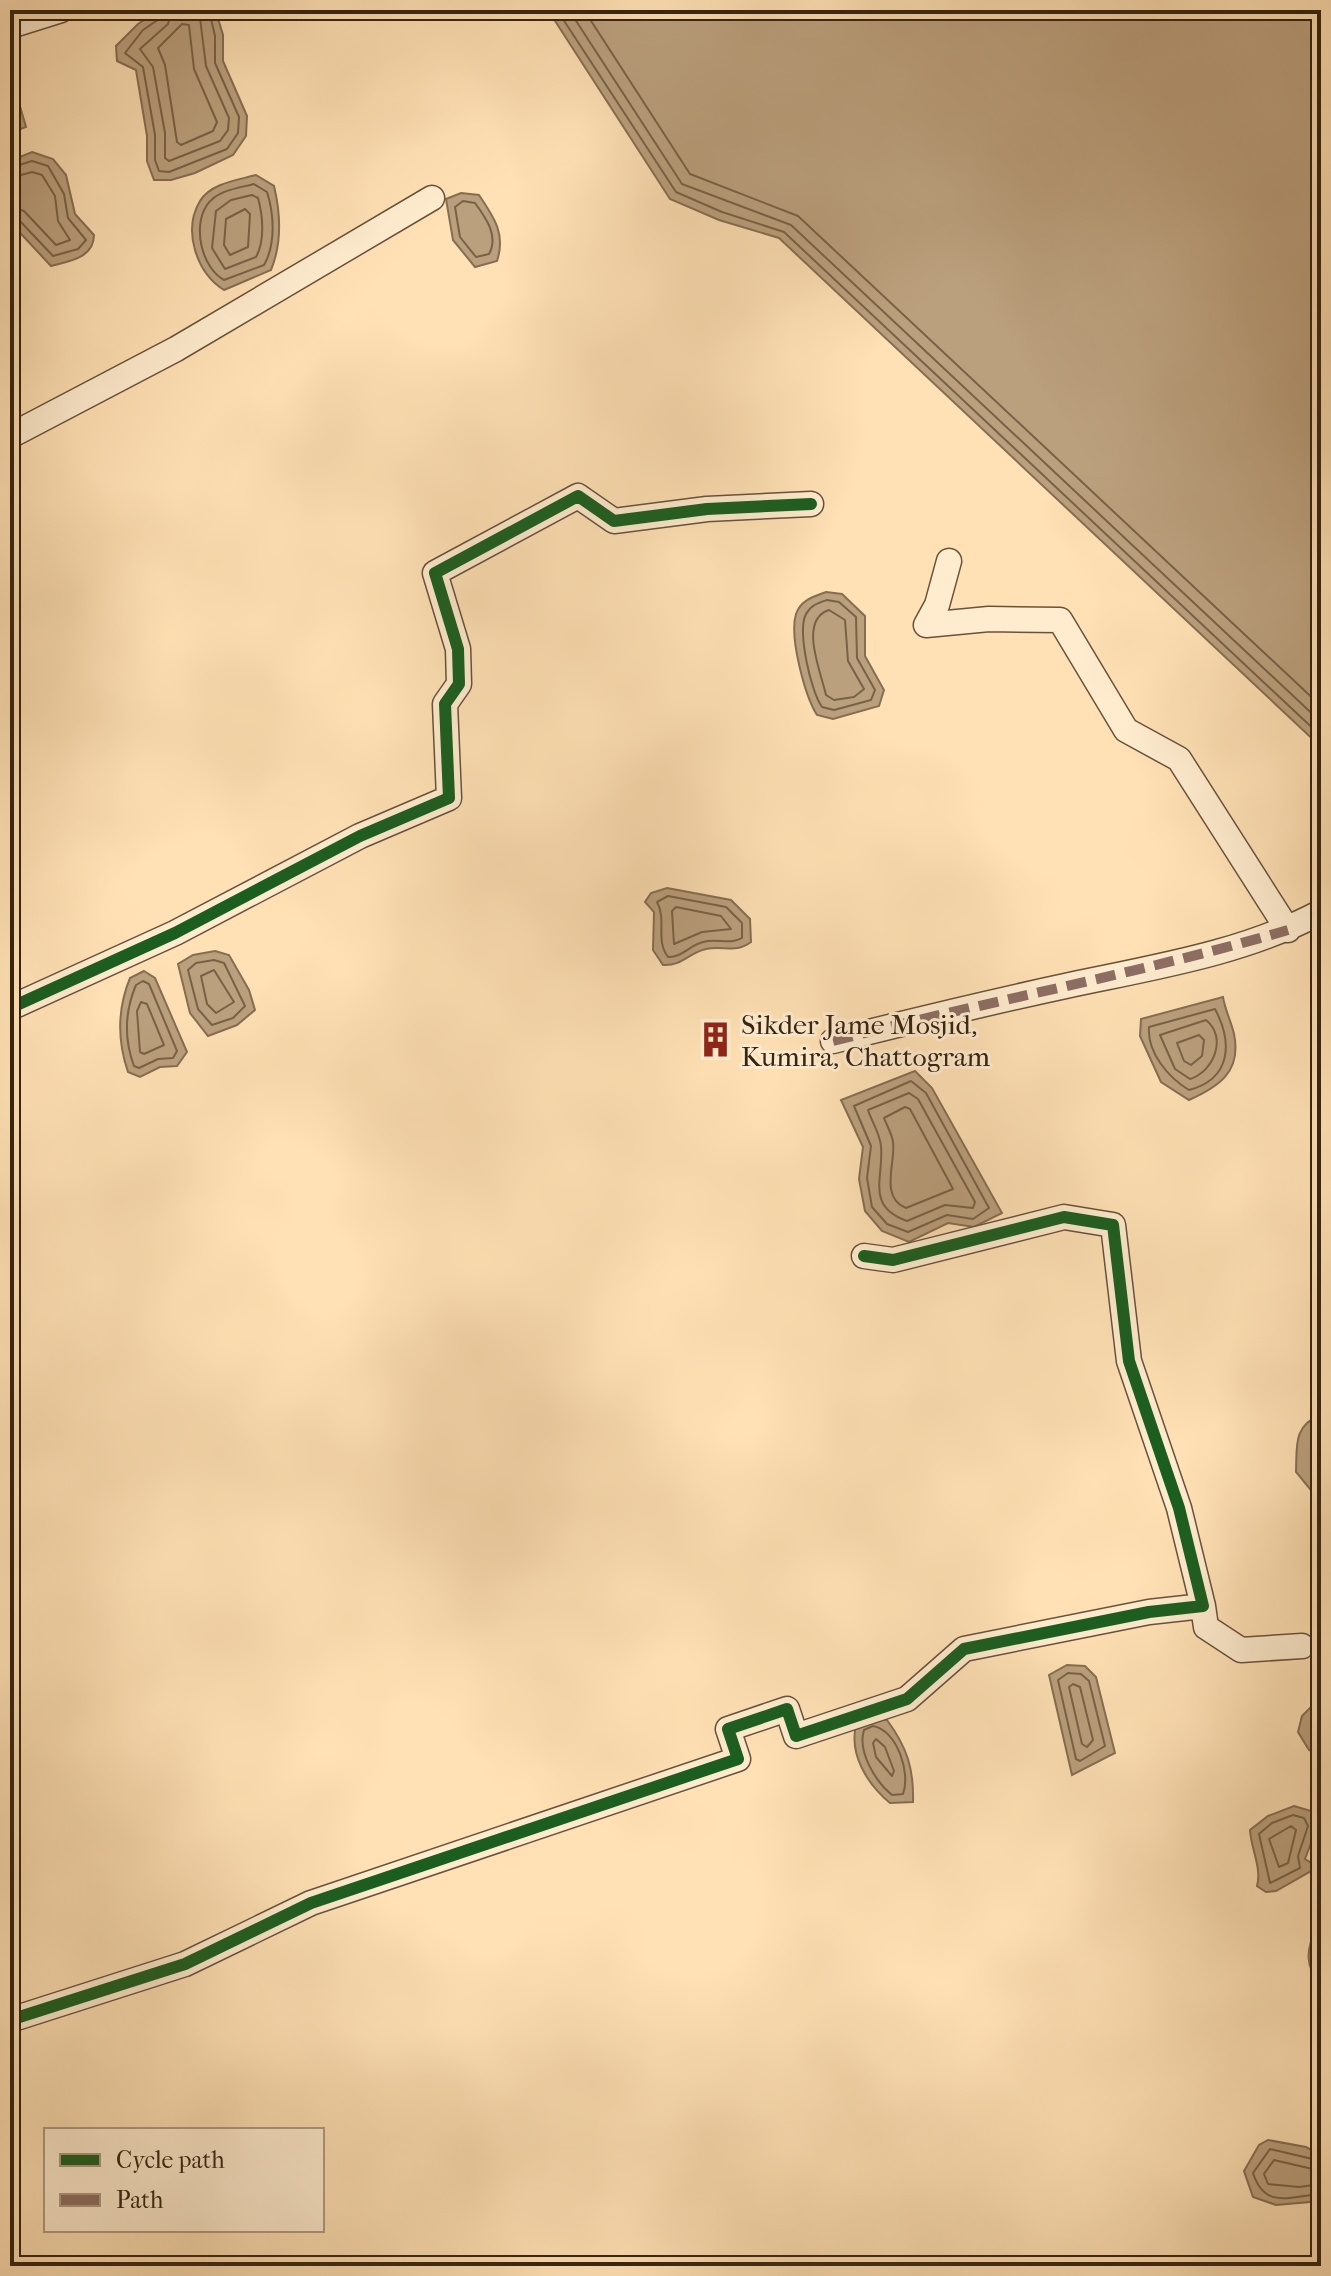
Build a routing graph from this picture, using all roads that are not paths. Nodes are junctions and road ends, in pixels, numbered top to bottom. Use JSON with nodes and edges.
{"nodes":[{"id":1,"x":61,"y":10,"type":"edge"},
{"id":2,"x":10,"y":26,"type":"edge"},
{"id":3,"x":432,"y":198,"type":"dead end"},
{"id":4,"x":10,"y":436,"type":"edge"},
{"id":5,"x":811,"y":504,"type":"dead end"},
{"id":6,"x":949,"y":561,"type":"dead end"},
{"id":7,"x":1321,"y":912,"type":"edge"},
{"id":8,"x":1288,"y":930,"type":"junction"},
{"id":9,"x":10,"y":1008,"type":"edge"},
{"id":10,"x":833,"y":1041,"type":"dead end"},
{"id":11,"x":864,"y":1256,"type":"dead end"},
{"id":12,"x":1203,"y":1606,"type":"junction"},
{"id":13,"x":1302,"y":1646,"type":"dead end"},
{"id":14,"x":10,"y":2020,"type":"edge"}],
"edges":[{"from":1,"to":2,"type":"street"},
{"from":3,"to":4,"type":"street"},
{"from":5,"to":9,"type":"street"},
{"from":6,"to":8,"type":"street"},
{"from":7,"to":8,"type":"street"},
{"from":8,"to":10,"type":"street"},
{"from":11,"to":12,"type":"street"},
{"from":12,"to":13,"type":"street"},
{"from":12,"to":14,"type":"street"}]}
